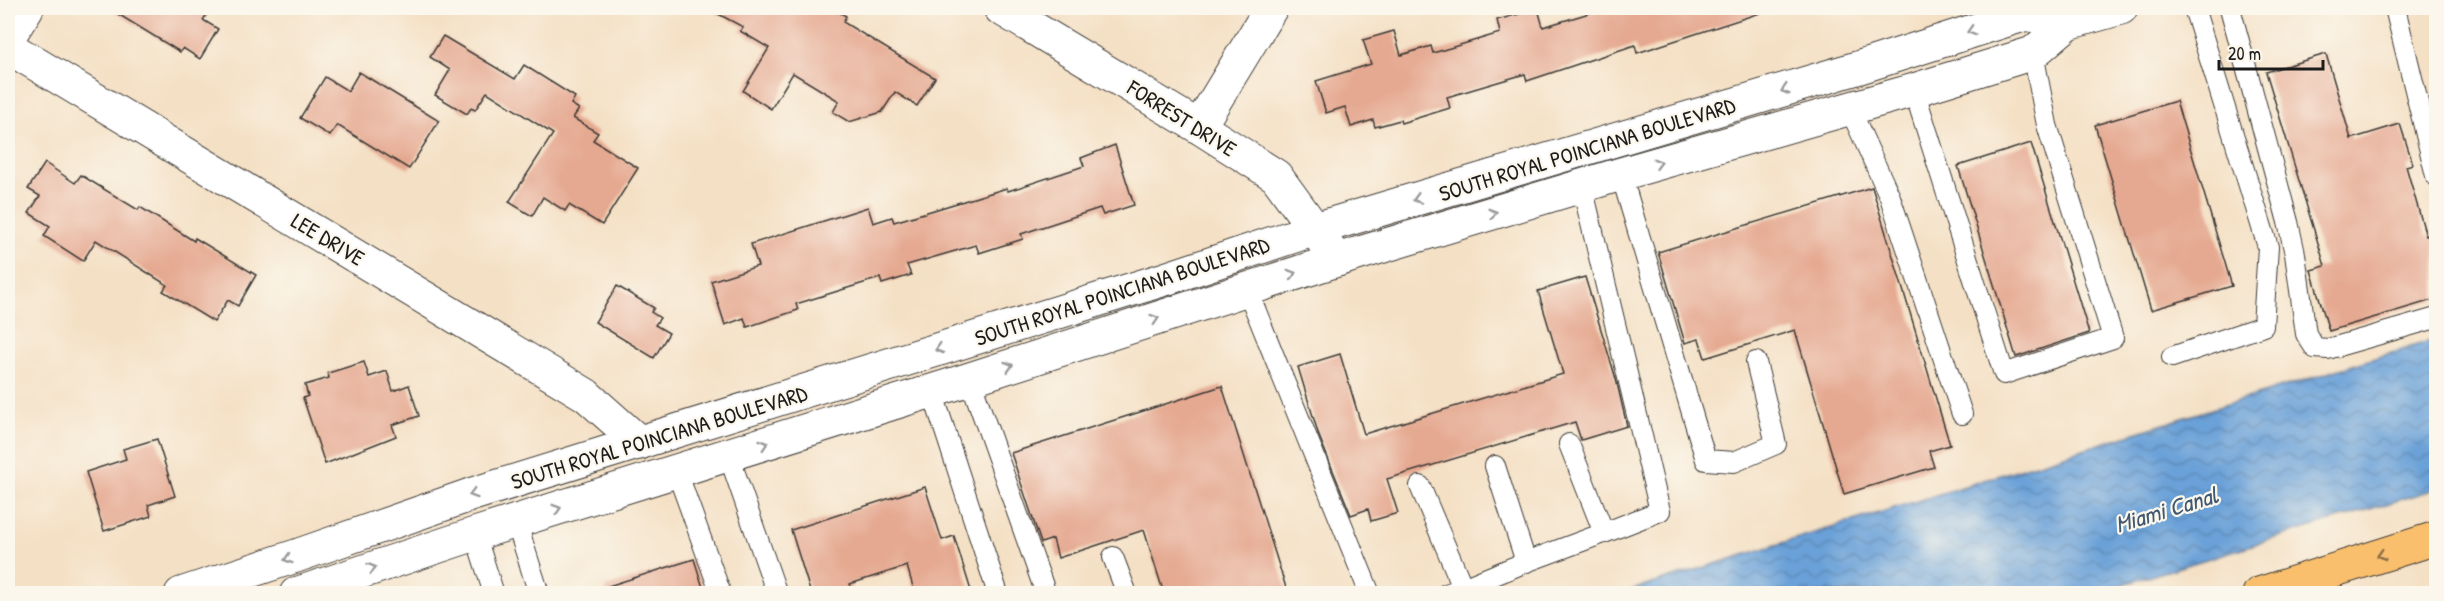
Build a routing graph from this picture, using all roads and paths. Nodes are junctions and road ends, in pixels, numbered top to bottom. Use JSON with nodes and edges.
{"nodes":[{"id":1,"x":27,"y":8,"type":"edge"},
{"id":2,"x":1000,"y":8,"type":"edge"},
{"id":3,"x":1271,"y":8,"type":"edge"},
{"id":4,"x":2121,"y":8,"type":"edge"},
{"id":5,"x":2194,"y":8,"type":"edge"},
{"id":6,"x":2230,"y":8,"type":"edge"},
{"id":7,"x":2395,"y":8,"type":"edge"},
{"id":8,"x":2008,"y":13,"type":"edge"},
{"id":9,"x":2068,"y":23,"type":"junction"},
{"id":10,"x":8,"y":38,"type":"edge"},
{"id":11,"x":8,"y":47,"type":"edge"},
{"id":12,"x":2033,"y":53,"type":"junction"},
{"id":13,"x":1914,"y":90,"type":"junction"},
{"id":14,"x":1850,"y":108,"type":"junction"},
{"id":15,"x":1199,"y":127,"type":"junction"},
{"id":16,"x":1620,"y":174,"type":"junction"},
{"id":17,"x":2436,"y":176,"type":"edge"},
{"id":18,"x":1582,"y":186,"type":"junction"},
{"id":19,"x":1315,"y":229,"type":"junction"},
{"id":20,"x":1337,"y":260,"type":"junction"},
{"id":21,"x":1247,"y":289,"type":"junction"},
{"id":22,"x":2436,"y":318,"type":"edge"},
{"id":23,"x":2172,"y":357,"type":"dead end"},
{"id":24,"x":1756,"y":362,"type":"dead end"},
{"id":25,"x":970,"y":380,"type":"junction"},
{"id":26,"x":932,"y":391,"type":"junction"},
{"id":27,"x":1962,"y":414,"type":"dead end"},
{"id":28,"x":640,"y":443,"type":"junction"},
{"id":29,"x":1569,"y":444,"type":"dead end"},
{"id":30,"x":729,"y":456,"type":"junction"},
{"id":31,"x":1494,"y":466,"type":"dead end"},
{"id":32,"x":677,"y":472,"type":"junction"},
{"id":33,"x":1420,"y":486,"type":"dead end"},
{"id":34,"x":516,"y":521,"type":"junction"},
{"id":35,"x":1604,"y":533,"type":"junction"},
{"id":36,"x":475,"y":534,"type":"junction"},
{"id":37,"x":2436,"y":538,"type":"edge"},
{"id":38,"x":1113,"y":557,"type":"dead end"},
{"id":39,"x":1526,"y":562,"type":"junction"},
{"id":40,"x":1454,"y":591,"type":"edge"},
{"id":41,"x":181,"y":594,"type":"edge"},
{"id":42,"x":296,"y":594,"type":"edge"},
{"id":43,"x":494,"y":594,"type":"edge"},
{"id":44,"x":540,"y":594,"type":"edge"},
{"id":45,"x":721,"y":594,"type":"edge"},
{"id":46,"x":777,"y":594,"type":"edge"},
{"id":47,"x":998,"y":594,"type":"edge"},
{"id":48,"x":1046,"y":594,"type":"edge"},
{"id":49,"x":1127,"y":594,"type":"edge"},
{"id":50,"x":1370,"y":594,"type":"edge"},
{"id":51,"x":2259,"y":594,"type":"edge"}],
"edges":[{"from":1,"to":10,"type":"street"},
{"from":2,"to":15,"type":"street","name":"FORREST DRIVE"},
{"from":3,"to":15,"type":"street"},
{"from":4,"to":9,"type":"street","name":"SOUTH ROYAL POINCIANA BOULEVARD"},
{"from":5,"to":23,"type":"lane"},
{"from":6,"to":22,"type":"lane"},
{"from":7,"to":17,"type":"lane"},
{"from":8,"to":9,"type":"street","name":"SOUTH ROYAL POINCIANA BOULEVARD"},
{"from":8,"to":19,"type":"street","name":"SOUTH ROYAL POINCIANA BOULEVARD","one_way":true},
{"from":9,"to":12,"type":"street","name":"SOUTH ROYAL POINCIANA BOULEVARD"},
{"from":11,"to":28,"type":"street","name":"LEE DRIVE"},
{"from":12,"to":13,"type":"street","name":"SOUTH ROYAL POINCIANA BOULEVARD"},
{"from":12,"to":13,"type":"lane"},
{"from":13,"to":14,"type":"street","name":"SOUTH ROYAL POINCIANA BOULEVARD"},
{"from":16,"to":14,"type":"street","name":"SOUTH ROYAL POINCIANA BOULEVARD","one_way":true},
{"from":14,"to":27,"type":"lane"},
{"from":15,"to":19,"type":"street","name":"FORREST DRIVE"},
{"from":16,"to":18,"type":"street","name":"SOUTH ROYAL POINCIANA BOULEVARD"},
{"from":16,"to":24,"type":"lane"},
{"from":20,"to":18,"type":"street","name":"SOUTH ROYAL POINCIANA BOULEVARD","one_way":true},
{"from":18,"to":35,"type":"lane"},
{"from":19,"to":20,"type":"street","name":"FORREST DRIVE"},
{"from":19,"to":28,"type":"street","name":"SOUTH ROYAL POINCIANA BOULEVARD","one_way":true},
{"from":21,"to":20,"type":"street","name":"SOUTH ROYAL POINCIANA BOULEVARD","one_way":true},
{"from":25,"to":21,"type":"street","name":"SOUTH ROYAL POINCIANA BOULEVARD","one_way":true},
{"from":21,"to":50,"type":"lane"},
{"from":25,"to":26,"type":"street","name":"SOUTH ROYAL POINCIANA BOULEVARD"},
{"from":25,"to":48,"type":"lane"},
{"from":30,"to":26,"type":"street","name":"SOUTH ROYAL POINCIANA BOULEVARD","one_way":true},
{"from":26,"to":47,"type":"lane"},
{"from":28,"to":41,"type":"street","name":"SOUTH ROYAL POINCIANA BOULEVARD","one_way":true},
{"from":29,"to":35,"type":"lane"},
{"from":30,"to":32,"type":"street","name":"SOUTH ROYAL POINCIANA BOULEVARD"},
{"from":30,"to":46,"type":"lane"},
{"from":31,"to":39,"type":"lane"},
{"from":34,"to":32,"type":"street","name":"SOUTH ROYAL POINCIANA BOULEVARD","one_way":true},
{"from":32,"to":45,"type":"lane"},
{"from":33,"to":40,"type":"lane"},
{"from":34,"to":36,"type":"street","name":"SOUTH ROYAL POINCIANA BOULEVARD"},
{"from":34,"to":44,"type":"lane"},
{"from":35,"to":39,"type":"lane"},
{"from":42,"to":36,"type":"street","name":"SOUTH ROYAL POINCIANA BOULEVARD","one_way":true},
{"from":36,"to":43,"type":"lane"},
{"from":37,"to":51,"type":"highway","one_way":true},
{"from":38,"to":49,"type":"lane"},
{"from":39,"to":40,"type":"lane"}]}
